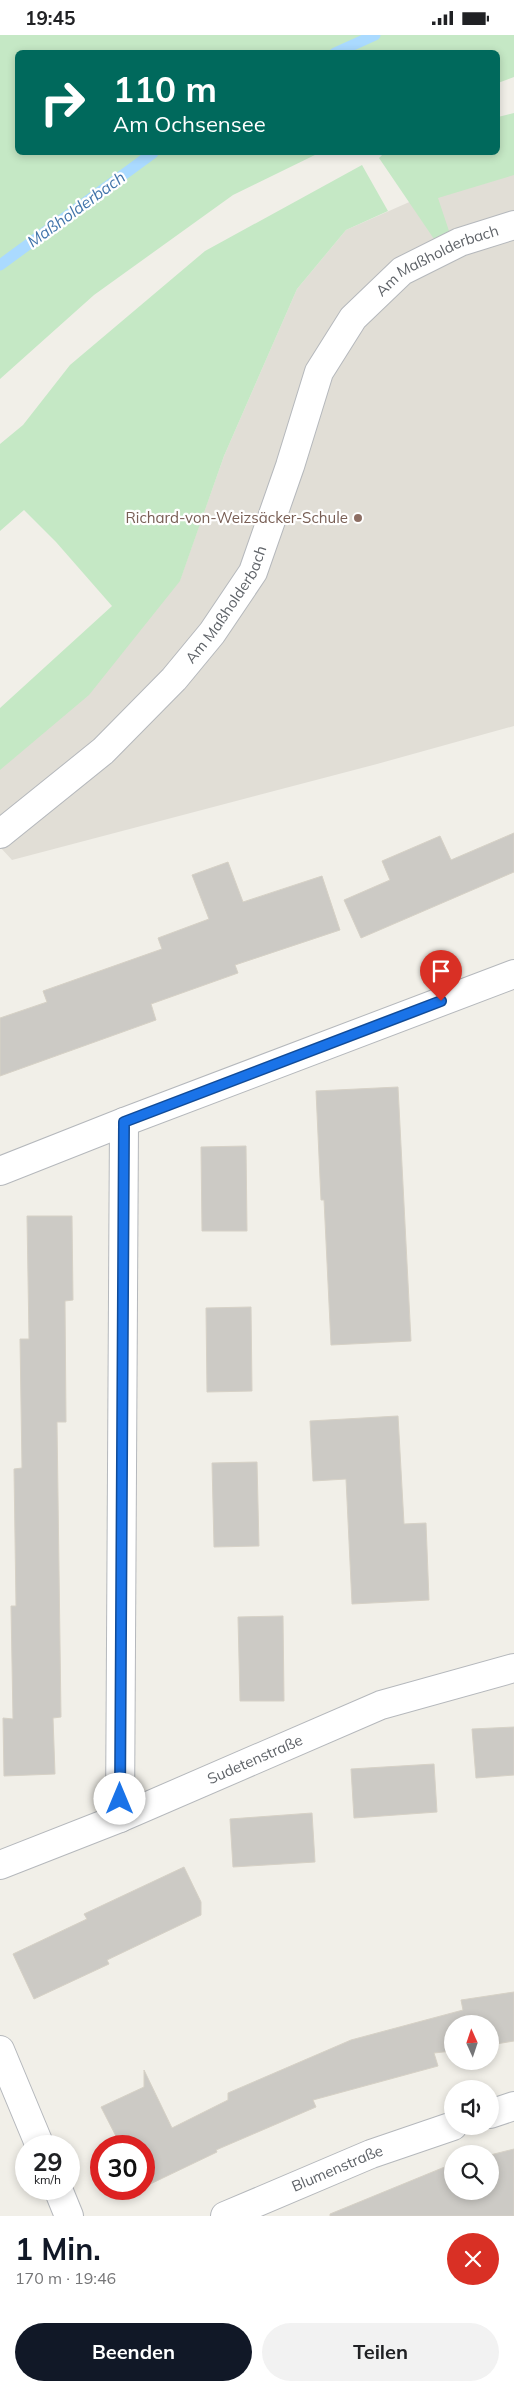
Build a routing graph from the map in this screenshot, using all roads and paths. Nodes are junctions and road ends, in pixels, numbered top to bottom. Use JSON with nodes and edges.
{"nodes":[{"id":1,"x":514,"y":225,"type":"edge"},
{"id":2,"x":0,"y":834,"type":"edge"},
{"id":3,"x":514,"y":974,"type":"edge"},
{"id":4,"x":124,"y":1122,"type":"junction"},
{"id":5,"x":0,"y":1171,"type":"edge"},
{"id":6,"x":514,"y":1668,"type":"edge"},
{"id":7,"x":120,"y":1818,"type":"junction"},
{"id":8,"x":0,"y":1865,"type":"edge"},
{"id":9,"x":0,"y":2050,"type":"edge"},
{"id":10,"x":514,"y":2106,"type":"edge"},
{"id":11,"x":499,"y":2111,"type":"edge"},
{"id":12,"x":444,"y":2129,"type":"edge"},
{"id":13,"x":35,"y":2135,"type":"edge"},
{"id":14,"x":62,"y":2200,"type":"edge"},
{"id":15,"x":69,"y":2216,"type":"edge"},
{"id":16,"x":225,"y":2216,"type":"edge"}],
"edges":[{"from":1,"to":2,"type":"street","name":"Am Maßholderbach"},
{"from":3,"to":4,"type":"street"},
{"from":4,"to":5,"type":"street"},
{"from":4,"to":7,"type":"street"},
{"from":6,"to":7,"type":"street","name":"Sudetenstraße"},
{"from":7,"to":8,"type":"street","name":"Sudetenstraße"},
{"from":9,"to":13,"type":"street"},
{"from":10,"to":11,"type":"street"},
{"from":12,"to":16,"type":"street","name":"Blumenstraße"},
{"from":14,"to":15,"type":"street"}]}
